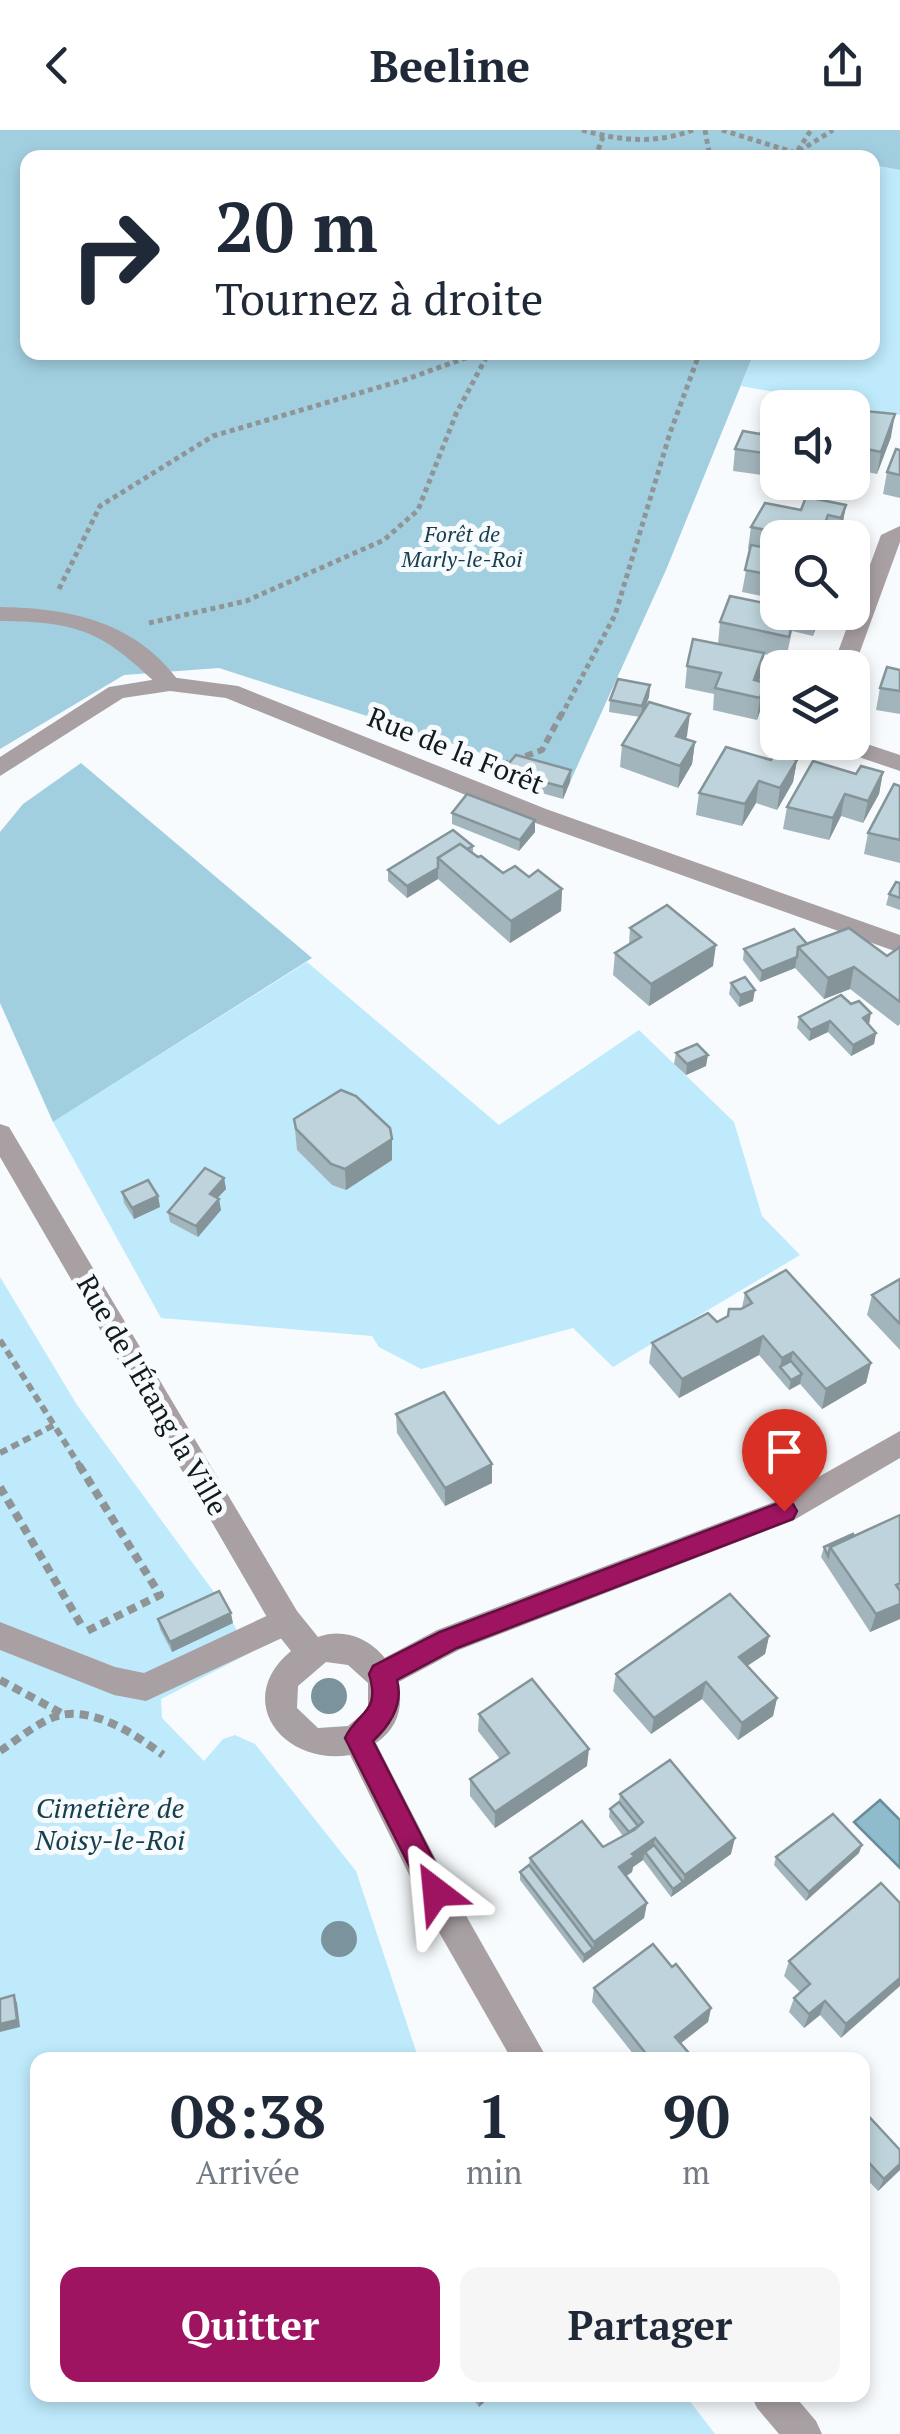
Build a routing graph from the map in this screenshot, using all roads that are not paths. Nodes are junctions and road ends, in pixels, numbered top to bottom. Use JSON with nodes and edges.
{"nodes":[{"id":1,"x":900,"y":532,"type":"edge"},
{"id":2,"x":0,"y":614,"type":"edge"},
{"id":3,"x":850,"y":650,"type":"edge"},
{"id":4,"x":170,"y":684,"type":"junction"},
{"id":5,"x":870,"y":753,"type":"edge"},
{"id":6,"x":900,"y":763,"type":"edge"},
{"id":7,"x":0,"y":768,"type":"edge"},
{"id":8,"x":900,"y":944,"type":"edge"},
{"id":9,"x":0,"y":1134,"type":"edge"},
{"id":10,"x":900,"y":1444,"type":"edge"},
{"id":11,"x":286,"y":1621,"type":"junction"},
{"id":12,"x":0,"y":1636,"type":"edge"},
{"id":13,"x":311,"y":1652,"type":"junction"},
{"id":14,"x":382,"y":1674,"type":"junction"},
{"id":15,"x":358,"y":1738,"type":"junction"},
{"id":16,"x":527,"y":2052,"type":"edge"},
{"id":17,"x":776,"y":2402,"type":"edge"},
{"id":18,"x":804,"y":2434,"type":"edge"}],
"edges":[{"from":1,"to":3,"type":"street"},
{"from":2,"to":4,"type":"street"},
{"from":4,"to":7,"type":"street","name":"Rue de la Forêt"},
{"from":4,"to":8,"type":"street","name":"Rue de la Forêt"},
{"from":5,"to":6,"type":"street"},
{"from":9,"to":11,"type":"street","name":"Rue de l'Étang la Ville"},
{"from":10,"to":14,"type":"street"},
{"from":11,"to":12,"type":"street"},
{"from":11,"to":13,"type":"street","name":"Rue de l'Étang la Ville"},
{"from":13,"to":14,"type":"street"},
{"from":13,"to":15,"type":"street"},
{"from":14,"to":15,"type":"street"},
{"from":15,"to":16,"type":"street"},
{"from":17,"to":18,"type":"street"}]}
